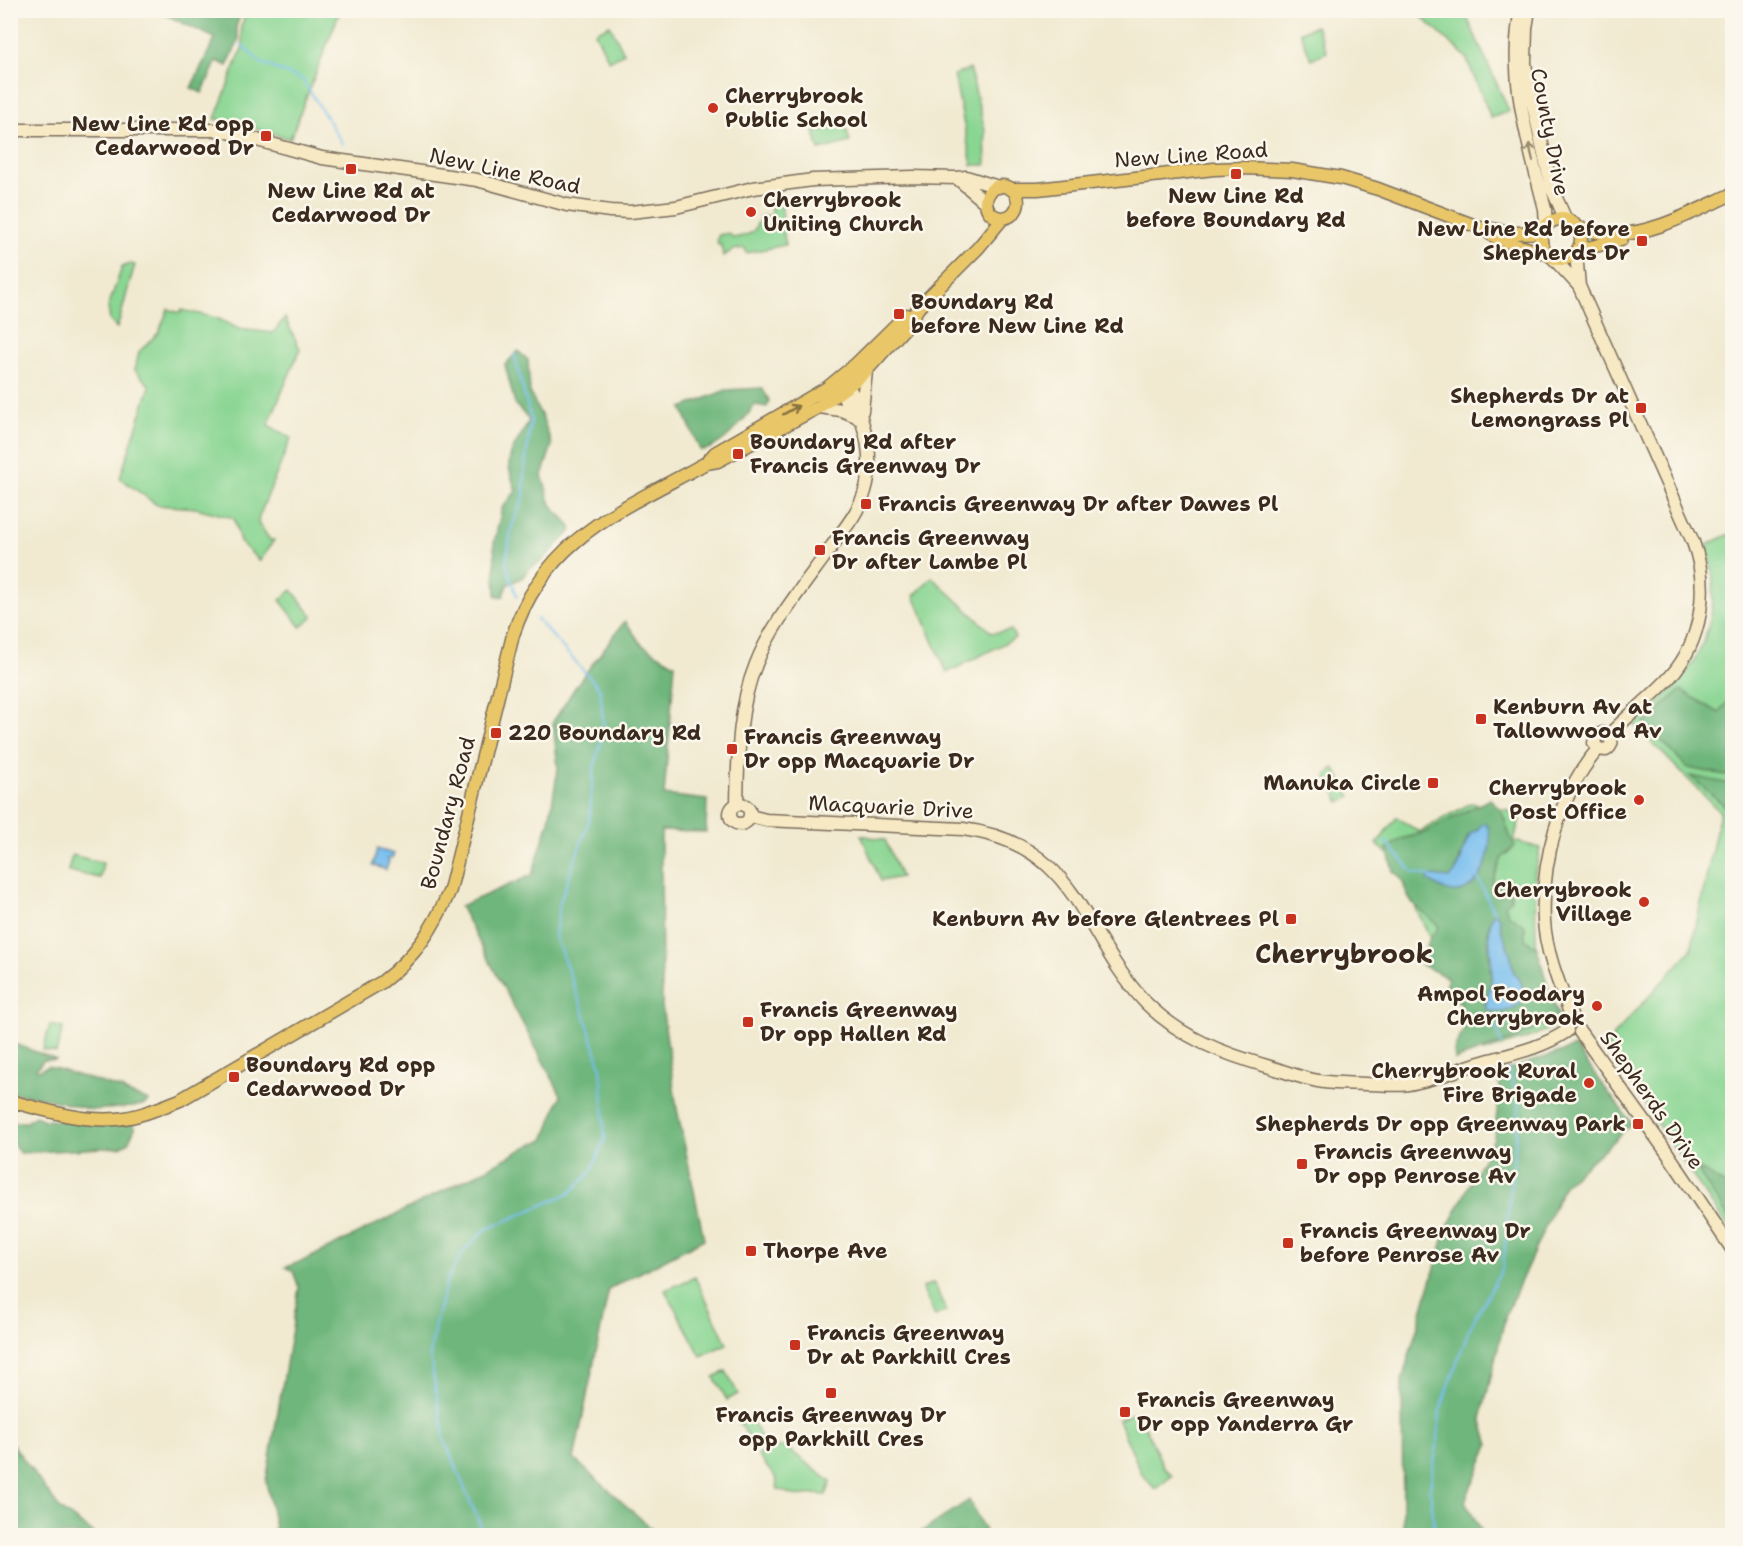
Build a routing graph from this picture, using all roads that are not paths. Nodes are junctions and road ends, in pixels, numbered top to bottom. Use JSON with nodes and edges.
{"nodes":[{"id":1,"x":1521,"y":10,"type":"edge"},
{"id":2,"x":1529,"y":10,"type":"edge"},
{"id":3,"x":10,"y":130,"type":"edge"},
{"id":4,"x":957,"y":178,"type":"junction"},
{"id":5,"x":998,"y":187,"type":"junction"},
{"id":6,"x":1012,"y":189,"type":"junction"},
{"id":7,"x":1038,"y":189,"type":"junction"},
{"id":8,"x":1732,"y":194,"type":"edge"},
{"id":9,"x":1732,"y":203,"type":"edge"},
{"id":10,"x":1018,"y":204,"type":"junction"},
{"id":11,"x":988,"y":208,"type":"junction"},
{"id":12,"x":1003,"y":218,"type":"junction"},
{"id":13,"x":1566,"y":220,"type":"junction"},
{"id":14,"x":1577,"y":227,"type":"junction"},
{"id":15,"x":1481,"y":228,"type":"junction"},
{"id":16,"x":1545,"y":229,"type":"junction"},
{"id":17,"x":978,"y":248,"type":"junction"},
{"id":18,"x":1577,"y":251,"type":"junction"},
{"id":19,"x":1550,"y":256,"type":"junction"},
{"id":20,"x":1579,"y":286,"type":"junction"},
{"id":21,"x":918,"y":308,"type":"junction"},
{"id":22,"x":866,"y":371,"type":"junction"},
{"id":23,"x":842,"y":386,"type":"junction"},
{"id":24,"x":819,"y":407,"type":"junction"},
{"id":25,"x":860,"y":418,"type":"junction"},
{"id":26,"x":706,"y":463,"type":"junction"},
{"id":27,"x":737,"y":804,"type":"junction"},
{"id":28,"x":750,"y":816,"type":"junction"},
{"id":29,"x":1574,"y":1031,"type":"junction"},
{"id":30,"x":10,"y":1101,"type":"edge"},
{"id":31,"x":1732,"y":1249,"type":"edge"}],
"edges":[{"from":16,"to":1,"type":"main road","name":"County Drive","one_way":true},
{"from":2,"to":13,"type":"main road","name":"County Drive"},
{"from":3,"to":4,"type":"main road","name":"New Line Road"},
{"from":4,"to":5,"type":"main road","name":"New Line Road"},
{"from":4,"to":11,"type":"main road"},
{"from":5,"to":6,"type":"main road"},
{"from":5,"to":11,"type":"main road"},
{"from":6,"to":7,"type":"main road","name":"New Line Road"},
{"from":6,"to":10,"type":"main road"},
{"from":7,"to":10,"type":"main road"},
{"from":7,"to":15,"type":"main road","name":"New Line Road"},
{"from":8,"to":14,"type":"main road"},
{"from":9,"to":18,"type":"main road"},
{"from":10,"to":12,"type":"main road"},
{"from":11,"to":12,"type":"main road"},
{"from":11,"to":17,"type":"main road","name":"Boundary Road"},
{"from":12,"to":17,"type":"main road","name":"Boundary Road"},
{"from":13,"to":14,"type":"main road"},
{"from":13,"to":16,"type":"main road"},
{"from":14,"to":18,"type":"main road"},
{"from":15,"to":16,"type":"main road","name":"New Line Road"},
{"from":15,"to":19,"type":"main road","name":"New Line Road"},
{"from":16,"to":19,"type":"main road"},
{"from":17,"to":21,"type":"main road","name":"Boundary Road"},
{"from":18,"to":19,"type":"main road"},
{"from":18,"to":20,"type":"main road"},
{"from":19,"to":20,"type":"main road"},
{"from":20,"to":29,"type":"main road"},
{"from":21,"to":22,"type":"main road","name":"Boundary Road"},
{"from":21,"to":23,"type":"main road","name":"Boundary Road"},
{"from":22,"to":23,"type":"main road","name":"Boundary Road"},
{"from":22,"to":25,"type":"main road"},
{"from":23,"to":24,"type":"main road","name":"Boundary Road"},
{"from":23,"to":25,"type":"main road"},
{"from":26,"to":23,"type":"main road","name":"Boundary Road","one_way":true},
{"from":24,"to":25,"type":"main road"},
{"from":24,"to":26,"type":"main road","name":"Boundary Road"},
{"from":25,"to":27,"type":"main road"},
{"from":26,"to":30,"type":"main road","name":"Boundary Road"},
{"from":27,"to":28,"type":"main road"},
{"from":27,"to":28,"type":"main road"},
{"from":28,"to":29,"type":"main road","name":"Macquarie Drive"},
{"from":29,"to":31,"type":"main road","name":"Shepherds Drive"}]}
